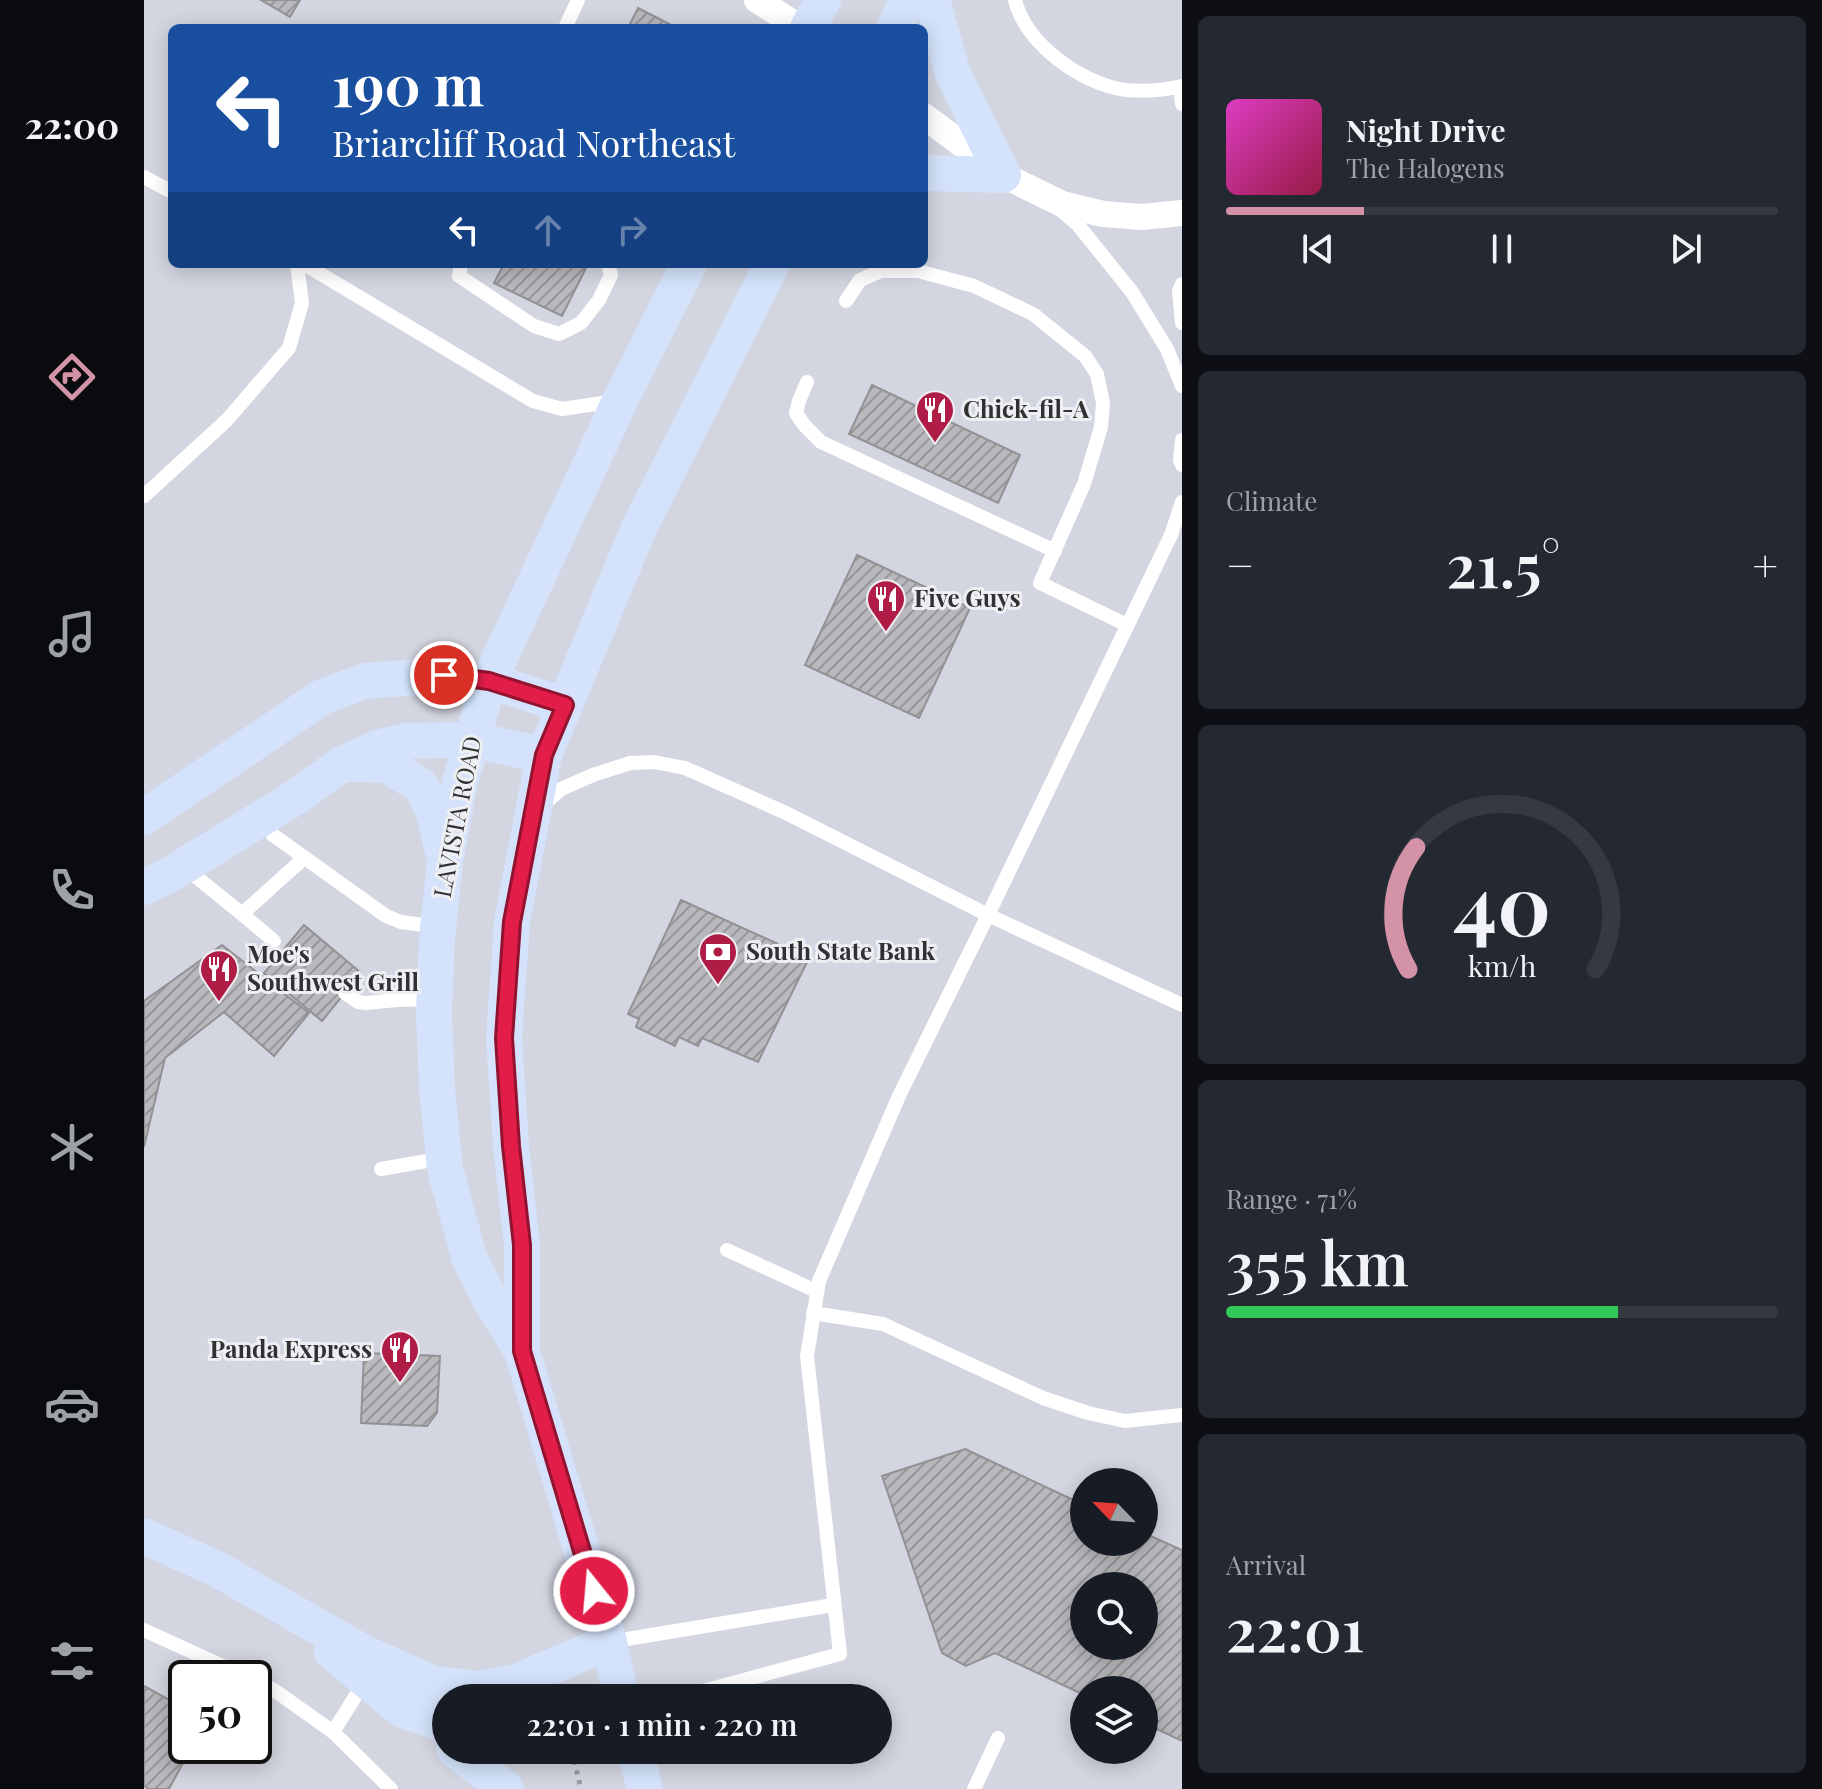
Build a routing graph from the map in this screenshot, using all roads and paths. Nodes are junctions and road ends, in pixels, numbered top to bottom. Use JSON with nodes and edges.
{"nodes":[{"id":1,"x":578,"y":0,"type":"edge"},
{"id":2,"x":757,"y":0,"type":"edge"},
{"id":3,"x":823,"y":0,"type":"edge"},
{"id":4,"x":908,"y":0,"type":"edge"},
{"id":5,"x":932,"y":0,"type":"edge"},
{"id":6,"x":1015,"y":0,"type":"edge"},
{"id":7,"x":567,"y":24,"type":"edge"},
{"id":8,"x":795,"y":24,"type":"edge"},
{"id":9,"x":810,"y":24,"type":"edge"},
{"id":10,"x":896,"y":24,"type":"edge"},
{"id":11,"x":1181,"y":87,"type":"edge"},
{"id":12,"x":1182,"y":104,"type":"edge"},
{"id":13,"x":928,"y":119,"type":"edge"},
{"id":14,"x":928,"y":173,"type":"edge"},
{"id":15,"x":1003,"y":175,"type":"junction"},
{"id":16,"x":144,"y":177,"type":"edge"},
{"id":17,"x":168,"y":190,"type":"edge"},
{"id":18,"x":1041,"y":194,"type":"junction"},
{"id":19,"x":1182,"y":213,"type":"edge"},
{"id":20,"x":298,"y":268,"type":"edge"},
{"id":21,"x":311,"y":268,"type":"edge"},
{"id":22,"x":460,"y":268,"type":"edge"},
{"id":23,"x":609,"y":268,"type":"edge"},
{"id":24,"x":687,"y":268,"type":"edge"},
{"id":25,"x":770,"y":268,"type":"edge"},
{"id":26,"x":1182,"y":284,"type":"edge"},
{"id":27,"x":846,"y":301,"type":"dead end"},
{"id":28,"x":1182,"y":323,"type":"edge"},
{"id":29,"x":807,"y":382,"type":"dead end"},
{"id":30,"x":1182,"y":386,"type":"edge"},
{"id":31,"x":620,"y":401,"type":"junction"},
{"id":32,"x":1182,"y":440,"type":"edge"},
{"id":33,"x":1182,"y":465,"type":"edge"},
{"id":34,"x":144,"y":496,"type":"edge"},
{"id":35,"x":1182,"y":502,"type":"edge"},
{"id":36,"x":1176,"y":538,"type":"edge"},
{"id":37,"x":1055,"y":551,"type":"junction"},
{"id":38,"x":1127,"y":625,"type":"junction"},
{"id":39,"x":489,"y":681,"type":"junction"},
{"id":40,"x":565,"y":705,"type":"junction"},
{"id":41,"x":472,"y":740,"type":"junction"},
{"id":42,"x":544,"y":755,"type":"junction"},
{"id":43,"x":342,"y":764,"type":"junction"},
{"id":44,"x":532,"y":815,"type":"junction"},
{"id":45,"x":144,"y":817,"type":"edge"},
{"id":46,"x":262,"y":818,"type":"junction"},
{"id":47,"x":304,"y":858,"type":"junction"},
{"id":48,"x":445,"y":861,"type":"junction"},
{"id":49,"x":183,"y":866,"type":"junction"},
{"id":50,"x":144,"y":887,"type":"edge"},
{"id":51,"x":242,"y":914,"type":"junction"},
{"id":52,"x":988,"y":915,"type":"junction"},
{"id":53,"x":438,"y":927,"type":"junction"},
{"id":54,"x":274,"y":941,"type":"dead end"},
{"id":55,"x":345,"y":993,"type":"dead end"},
{"id":56,"x":435,"y":999,"type":"junction"},
{"id":57,"x":1182,"y":1005,"type":"edge"},
{"id":58,"x":444,"y":1157,"type":"junction"},
{"id":59,"x":381,"y":1169,"type":"dead end"},
{"id":60,"x":727,"y":1250,"type":"dead end"},
{"id":61,"x":816,"y":1291,"type":"junction"},
{"id":62,"x":813,"y":1313,"type":"junction"},
{"id":63,"x":522,"y":1351,"type":"junction"},
{"id":64,"x":1182,"y":1415,"type":"edge"},
{"id":65,"x":144,"y":1536,"type":"edge"},
{"id":66,"x":833,"y":1605,"type":"junction"},
{"id":67,"x":144,"y":1630,"type":"edge"},
{"id":68,"x":609,"y":1642,"type":"junction"},
{"id":69,"x":210,"y":1660,"type":"edge"},
{"id":70,"x":372,"y":1669,"type":"junction"},
{"id":71,"x":618,"y":1684,"type":"edge"},
{"id":72,"x":729,"y":1684,"type":"edge"},
{"id":73,"x":272,"y":1689,"type":"edge"},
{"id":74,"x":402,"y":1710,"type":"junction"},
{"id":75,"x":432,"y":1720,"type":"edge"},
{"id":76,"x":333,"y":1732,"type":"junction"},
{"id":77,"x":432,"y":1733,"type":"edge"},
{"id":78,"x":998,"y":1738,"type":"dead end"},
{"id":79,"x":473,"y":1764,"type":"edge"},
{"id":80,"x":575,"y":1764,"type":"edge"},
{"id":81,"x":639,"y":1764,"type":"edge"},
{"id":82,"x":391,"y":1789,"type":"edge"},
{"id":83,"x":506,"y":1789,"type":"edge"},
{"id":84,"x":581,"y":1789,"type":"edge"},
{"id":85,"x":645,"y":1789,"type":"edge"},
{"id":86,"x":974,"y":1789,"type":"edge"}],
"edges":[{"from":1,"to":7,"type":"lane"},
{"from":2,"to":8,"type":"street"},
{"from":3,"to":9,"type":"main road"},
{"from":4,"to":10,"type":"main road"},
{"from":5,"to":15,"type":"main road"},
{"from":6,"to":11,"type":"lane"},
{"from":11,"to":12,"type":"lane"},
{"from":13,"to":15,"type":"street"},
{"from":14,"to":15,"type":"main road"},
{"from":15,"to":18,"type":"street"},
{"from":16,"to":17,"type":"lane"},
{"from":18,"to":19,"type":"street"},
{"from":18,"to":30,"type":"lane"},
{"from":20,"to":34,"type":"lane"},
{"from":21,"to":31,"type":"lane"},
{"from":22,"to":23,"type":"lane"},
{"from":24,"to":31,"type":"main road","name":"LAVISTA ROAD"},
{"from":25,"to":40,"type":"main road","name":"LAVISTA ROAD"},
{"from":26,"to":28,"type":"lane"},
{"from":27,"to":37,"type":"lane"},
{"from":29,"to":37,"type":"lane"},
{"from":31,"to":39,"type":"main road","name":"LAVISTA ROAD"},
{"from":32,"to":33,"type":"lane"},
{"from":35,"to":36,"type":"lane"},
{"from":36,"to":38,"type":"lane"},
{"from":37,"to":38,"type":"lane"},
{"from":38,"to":52,"type":"lane"},
{"from":39,"to":40,"type":"main road"},
{"from":39,"to":41,"type":"main road","name":"LAVISTA ROAD"},
{"from":39,"to":45,"type":"main road"},
{"from":40,"to":42,"type":"main road","name":"LAVISTA ROAD"},
{"from":41,"to":42,"type":"main road"},
{"from":41,"to":43,"type":"main road"},
{"from":41,"to":48,"type":"main road","name":"LAVISTA ROAD"},
{"from":42,"to":44,"type":"main road","name":"LAVISTA ROAD"},
{"from":43,"to":46,"type":"main road"},
{"from":43,"to":48,"type":"main road"},
{"from":44,"to":52,"type":"lane"},
{"from":44,"to":63,"type":"main road","name":"LAVISTA ROAD"},
{"from":46,"to":47,"type":"lane"},
{"from":46,"to":49,"type":"main road"},
{"from":47,"to":51,"type":"lane"},
{"from":47,"to":53,"type":"lane"},
{"from":48,"to":53,"type":"main road","name":"LAVISTA ROAD"},
{"from":49,"to":50,"type":"main road"},
{"from":49,"to":51,"type":"lane"},
{"from":51,"to":54,"type":"lane"},
{"from":52,"to":57,"type":"lane"},
{"from":52,"to":61,"type":"lane"},
{"from":53,"to":56,"type":"main road","name":"LAVISTA ROAD"},
{"from":55,"to":56,"type":"lane"},
{"from":56,"to":58,"type":"main road","name":"LAVISTA ROAD"},
{"from":58,"to":59,"type":"lane"},
{"from":58,"to":63,"type":"main road","name":"LAVISTA ROAD"},
{"from":60,"to":61,"type":"lane"},
{"from":61,"to":62,"type":"lane"},
{"from":62,"to":64,"type":"lane"},
{"from":62,"to":66,"type":"lane"},
{"from":63,"to":68,"type":"main road","name":"LAVISTA ROAD"},
{"from":65,"to":70,"type":"main road"},
{"from":66,"to":68,"type":"lane"},
{"from":66,"to":72,"type":"lane"},
{"from":67,"to":69,"type":"lane"},
{"from":68,"to":70,"type":"main road"},
{"from":68,"to":71,"type":"main road","name":"LAVISTA ROAD"},
{"from":70,"to":74,"type":"main road"},
{"from":70,"to":76,"type":"lane"},
{"from":73,"to":76,"type":"lane"},
{"from":74,"to":75,"type":"main road"},
{"from":74,"to":77,"type":"main road"},
{"from":76,"to":82,"type":"lane"},
{"from":78,"to":86,"type":"lane"},
{"from":79,"to":83,"type":"main road"},
{"from":80,"to":84,"type":"path"},
{"from":81,"to":85,"type":"main road"}]}
